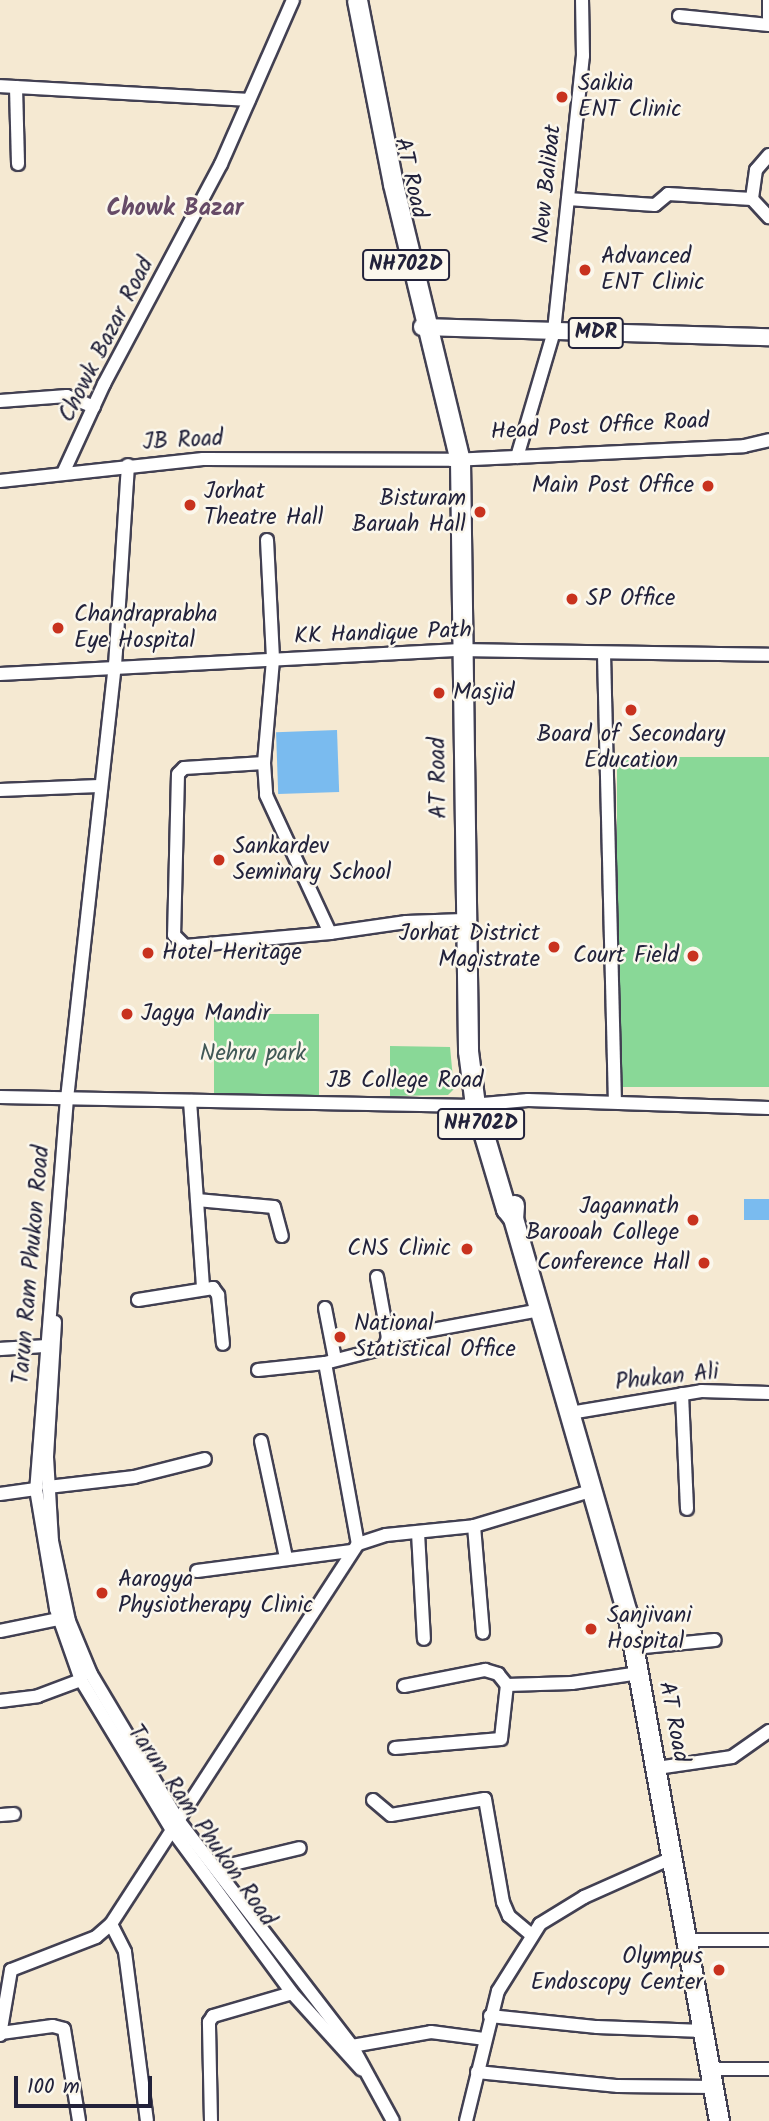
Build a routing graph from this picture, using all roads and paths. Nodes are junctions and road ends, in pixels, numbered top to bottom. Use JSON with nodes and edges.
{"nodes":[{"id":1,"x":293,"y":0,"type":"edge"},
{"id":2,"x":349,"y":0,"type":"edge"},
{"id":3,"x":357,"y":0,"type":"edge"},
{"id":4,"x":582,"y":0,"type":"edge"},
{"id":5,"x":768,"y":0,"type":"edge"},
{"id":6,"x":679,"y":16,"type":"dead end"},
{"id":7,"x":769,"y":18,"type":"edge"},
{"id":8,"x":769,"y":24,"type":"edge"},
{"id":9,"x":0,"y":86,"type":"edge"},
{"id":10,"x":16,"y":87,"type":"junction"},
{"id":11,"x":249,"y":100,"type":"junction"},
{"id":12,"x":769,"y":155,"type":"edge"},
{"id":13,"x":18,"y":164,"type":"dead end"},
{"id":14,"x":568,"y":199,"type":"junction"},
{"id":15,"x":752,"y":199,"type":"junction"},
{"id":16,"x":769,"y":217,"type":"edge"},
{"id":17,"x":427,"y":327,"type":"junction"},
{"id":18,"x":554,"y":331,"type":"junction"},
{"id":19,"x":769,"y":337,"type":"edge"},
{"id":20,"x":0,"y":401,"type":"edge"},
{"id":21,"x":94,"y":407,"type":"junction"},
{"id":22,"x":769,"y":430,"type":"edge"},
{"id":23,"x":769,"y":440,"type":"edge"},
{"id":24,"x":769,"y":447,"type":"edge"},
{"id":25,"x":518,"y":454,"type":"junction"},
{"id":26,"x":456,"y":457,"type":"junction"},
{"id":27,"x":128,"y":465,"type":"junction"},
{"id":28,"x":65,"y":471,"type":"junction"},
{"id":29,"x":0,"y":481,"type":"edge"},
{"id":30,"x":267,"y":540,"type":"dead end"},
{"id":31,"x":460,"y":650,"type":"junction"},
{"id":32,"x":604,"y":654,"type":"junction"},
{"id":33,"x":769,"y":655,"type":"edge"},
{"id":34,"x":273,"y":660,"type":"junction"},
{"id":35,"x":115,"y":669,"type":"junction"},
{"id":36,"x":0,"y":674,"type":"edge"},
{"id":37,"x":264,"y":763,"type":"junction"},
{"id":38,"x":99,"y":786,"type":"junction"},
{"id":39,"x":0,"y":790,"type":"edge"},
{"id":40,"x":464,"y":920,"type":"junction"},
{"id":41,"x":330,"y":933,"type":"junction"},
{"id":42,"x":0,"y":1097,"type":"edge"},
{"id":43,"x":71,"y":1098,"type":"junction"},
{"id":44,"x":190,"y":1101,"type":"junction"},
{"id":45,"x":615,"y":1102,"type":"junction"},
{"id":46,"x":480,"y":1104,"type":"junction"},
{"id":47,"x":769,"y":1108,"type":"edge"},
{"id":48,"x":197,"y":1200,"type":"junction"},
{"id":49,"x":282,"y":1236,"type":"dead end"},
{"id":50,"x":377,"y":1277,"type":"dead end"},
{"id":51,"x":203,"y":1287,"type":"junction"},
{"id":52,"x":138,"y":1300,"type":"dead end"},
{"id":53,"x":325,"y":1308,"type":"dead end"},
{"id":54,"x":540,"y":1310,"type":"junction"},
{"id":55,"x":388,"y":1338,"type":"junction"},
{"id":56,"x":223,"y":1343,"type":"dead end"},
{"id":57,"x":45,"y":1346,"type":"junction"},
{"id":58,"x":0,"y":1349,"type":"edge"},
{"id":59,"x":330,"y":1361,"type":"junction"},
{"id":60,"x":258,"y":1370,"type":"dead end"},
{"id":61,"x":769,"y":1393,"type":"edge"},
{"id":62,"x":682,"y":1394,"type":"junction"},
{"id":63,"x":570,"y":1413,"type":"junction"},
{"id":64,"x":261,"y":1441,"type":"dead end"},
{"id":65,"x":205,"y":1459,"type":"dead end"},
{"id":66,"x":42,"y":1488,"type":"junction"},
{"id":67,"x":593,"y":1490,"type":"junction"},
{"id":68,"x":0,"y":1494,"type":"edge"},
{"id":69,"x":687,"y":1509,"type":"dead end"},
{"id":70,"x":474,"y":1526,"type":"junction"},
{"id":71,"x":418,"y":1533,"type":"junction"},
{"id":72,"x":355,"y":1547,"type":"junction"},
{"id":73,"x":286,"y":1558,"type":"junction"},
{"id":74,"x":197,"y":1571,"type":"dead end"},
{"id":75,"x":58,"y":1619,"type":"junction"},
{"id":76,"x":0,"y":1631,"type":"edge"},
{"id":77,"x":483,"y":1633,"type":"dead end"},
{"id":78,"x":424,"y":1639,"type":"dead end"},
{"id":79,"x":715,"y":1640,"type":"dead end"},
{"id":80,"x":634,"y":1648,"type":"junction"},
{"id":81,"x":639,"y":1673,"type":"junction"},
{"id":82,"x":81,"y":1680,"type":"junction"},
{"id":83,"x":507,"y":1685,"type":"junction"},
{"id":84,"x":404,"y":1686,"type":"dead end"},
{"id":85,"x":0,"y":1701,"type":"edge"},
{"id":86,"x":769,"y":1731,"type":"edge"},
{"id":87,"x":395,"y":1748,"type":"dead end"},
{"id":88,"x":657,"y":1768,"type":"junction"},
{"id":89,"x":373,"y":1800,"type":"dead end"},
{"id":90,"x":14,"y":1814,"type":"dead end"},
{"id":91,"x":0,"y":1815,"type":"edge"},
{"id":92,"x":175,"y":1825,"type":"junction"},
{"id":93,"x":300,"y":1848,"type":"dead end"},
{"id":94,"x":674,"y":1857,"type":"junction"},
{"id":95,"x":217,"y":1868,"type":"junction"},
{"id":96,"x":111,"y":1924,"type":"junction"},
{"id":97,"x":532,"y":1935,"type":"junction"},
{"id":98,"x":689,"y":1940,"type":"junction"},
{"id":99,"x":769,"y":1940,"type":"edge"},
{"id":100,"x":292,"y":1993,"type":"junction"},
{"id":101,"x":490,"y":2016,"type":"junction"},
{"id":102,"x":703,"y":2031,"type":"junction"},
{"id":103,"x":0,"y":2034,"type":"edge"},
{"id":104,"x":484,"y":2039,"type":"junction"},
{"id":105,"x":352,"y":2046,"type":"junction"},
{"id":106,"x":360,"y":2069,"type":"junction"},
{"id":107,"x":769,"y":2069,"type":"edge"},
{"id":108,"x":477,"y":2072,"type":"junction"},
{"id":109,"x":712,"y":2078,"type":"junction"},
{"id":110,"x":79,"y":2121,"type":"edge"},
{"id":111,"x":146,"y":2121,"type":"edge"},
{"id":112,"x":211,"y":2121,"type":"edge"},
{"id":113,"x":393,"y":2121,"type":"edge"},
{"id":114,"x":466,"y":2121,"type":"edge"},
{"id":115,"x":719,"y":2121,"type":"edge"}],
"edges":[{"from":1,"to":11,"type":"street","name":"Chowk Bazar Road"},
{"from":2,"to":17,"type":"highway","name":"AT Road","number":"NH702D"},
{"from":3,"to":17,"type":"highway","name":"AT Road","number":"NH702D"},
{"from":4,"to":14,"type":"street","name":"New Balibat"},
{"from":5,"to":7,"type":"street"},
{"from":6,"to":8,"type":"street"},
{"from":9,"to":10,"type":"street"},
{"from":10,"to":11,"type":"street"},
{"from":10,"to":13,"type":"street"},
{"from":11,"to":21,"type":"street","name":"Chowk Bazar Road"},
{"from":12,"to":15,"type":"street"},
{"from":14,"to":15,"type":"street"},
{"from":14,"to":18,"type":"street","name":"New Balibat"},
{"from":15,"to":16,"type":"street"},
{"from":17,"to":18,"type":"main road","number":"MDR"},
{"from":17,"to":26,"type":"highway","name":"AT Road","number":"NH702D"},
{"from":18,"to":19,"type":"main road","number":"MDR"},
{"from":18,"to":25,"type":"street","name":"New Balibat"},
{"from":20,"to":21,"type":"street"},
{"from":21,"to":28,"type":"street","name":"Chowk Bazar Road"},
{"from":22,"to":23,"type":"street"},
{"from":23,"to":24,"type":"street"},
{"from":23,"to":25,"type":"street","name":"Head Post Office Road"},
{"from":25,"to":26,"type":"street","name":"Head Post Office Road"},
{"from":26,"to":27,"type":"street","name":"JB Road"},
{"from":26,"to":31,"type":"highway","name":"AT Road","number":"NH702D"},
{"from":27,"to":28,"type":"street","name":"JB Road"},
{"from":27,"to":35,"type":"street","name":"Tarun Ram Phukon Road"},
{"from":28,"to":29,"type":"street","name":"JB Road"},
{"from":30,"to":34,"type":"street"},
{"from":31,"to":32,"type":"street","name":"KK Handique Path"},
{"from":31,"to":34,"type":"street","name":"KK Handique Path"},
{"from":31,"to":40,"type":"highway","name":"AT Road","number":"NH702D"},
{"from":32,"to":33,"type":"street","name":"KK Handique Path"},
{"from":32,"to":45,"type":"street"},
{"from":34,"to":35,"type":"street","name":"KK Handique Path"},
{"from":34,"to":37,"type":"street"},
{"from":35,"to":36,"type":"street","name":"KK Handique Path"},
{"from":35,"to":38,"type":"street","name":"Tarun Ram Phukon Road"},
{"from":35,"to":43,"type":"street","name":"Tarun Ram Phukon Road"},
{"from":37,"to":41,"type":"street"},
{"from":37,"to":41,"type":"street"},
{"from":38,"to":39,"type":"street"},
{"from":38,"to":43,"type":"street","name":"Tarun Ram Phukon Road"},
{"from":40,"to":41,"type":"street"},
{"from":40,"to":46,"type":"highway","name":"AT Road","number":"NH702D"},
{"from":42,"to":43,"type":"street","name":"JB College Road"},
{"from":43,"to":44,"type":"street","name":"JB College Road"},
{"from":43,"to":57,"type":"street","name":"Tarun Ram Phukon Road"},
{"from":43,"to":66,"type":"street","name":"Tarun Ram Phukon Road"},
{"from":44,"to":46,"type":"street","name":"JB College Road"},
{"from":44,"to":48,"type":"street"},
{"from":45,"to":46,"type":"street","name":"JB College Road"},
{"from":45,"to":47,"type":"street","name":"JB College Road"},
{"from":46,"to":54,"type":"highway","name":"AT Road","number":"NH702D"},
{"from":48,"to":49,"type":"street"},
{"from":48,"to":51,"type":"street"},
{"from":50,"to":55,"type":"street"},
{"from":51,"to":52,"type":"street"},
{"from":51,"to":56,"type":"street"},
{"from":53,"to":59,"type":"street"},
{"from":54,"to":55,"type":"street"},
{"from":54,"to":63,"type":"highway","name":"AT Road","number":"NH702D"},
{"from":55,"to":59,"type":"street"},
{"from":57,"to":58,"type":"street"},
{"from":57,"to":66,"type":"street","name":"Tarun Ram Phukon Road"},
{"from":59,"to":60,"type":"street"},
{"from":59,"to":72,"type":"street"},
{"from":61,"to":62,"type":"street","name":"Phukan Ali"},
{"from":62,"to":63,"type":"street","name":"Phukan Ali"},
{"from":62,"to":69,"type":"street"},
{"from":63,"to":67,"type":"highway","name":"AT Road","number":"NH702D"},
{"from":64,"to":73,"type":"street"},
{"from":65,"to":66,"type":"street"},
{"from":66,"to":68,"type":"street"},
{"from":66,"to":75,"type":"street","name":"Tarun Ram Phukon Road"},
{"from":66,"to":92,"type":"street","name":"Tarun Ram Phukon Road"},
{"from":67,"to":70,"type":"street"},
{"from":67,"to":80,"type":"highway","name":"AT Road","number":"NH702D"},
{"from":70,"to":71,"type":"street"},
{"from":70,"to":77,"type":"street"},
{"from":71,"to":72,"type":"street"},
{"from":71,"to":78,"type":"street"},
{"from":72,"to":73,"type":"street"},
{"from":72,"to":92,"type":"street"},
{"from":73,"to":74,"type":"street"},
{"from":75,"to":76,"type":"street"},
{"from":75,"to":82,"type":"street","name":"Tarun Ram Phukon Road"},
{"from":79,"to":80,"type":"street"},
{"from":80,"to":81,"type":"highway","name":"AT Road","number":"NH702D"},
{"from":81,"to":83,"type":"street"},
{"from":81,"to":88,"type":"highway","name":"AT Road","number":"NH702D"},
{"from":82,"to":85,"type":"street"},
{"from":82,"to":92,"type":"street","name":"Tarun Ram Phukon Road"},
{"from":83,"to":84,"type":"street"},
{"from":83,"to":87,"type":"street"},
{"from":86,"to":88,"type":"street"},
{"from":88,"to":94,"type":"highway","name":"AT Road","number":"NH702D"},
{"from":89,"to":97,"type":"street"},
{"from":90,"to":91,"type":"street"},
{"from":92,"to":95,"type":"street","name":"Tarun Ram Phukon Road"},
{"from":92,"to":96,"type":"street"},
{"from":92,"to":100,"type":"street","name":"Tarun Ram Phukon Road"},
{"from":93,"to":95,"type":"street"},
{"from":94,"to":97,"type":"street"},
{"from":94,"to":98,"type":"highway","name":"AT Road","number":"NH702D"},
{"from":95,"to":105,"type":"street","name":"Tarun Ram Phukon Road"},
{"from":96,"to":103,"type":"street"},
{"from":96,"to":111,"type":"street"},
{"from":97,"to":101,"type":"street"},
{"from":98,"to":99,"type":"street"},
{"from":98,"to":102,"type":"highway","name":"AT Road","number":"NH702D"},
{"from":100,"to":106,"type":"street","name":"Tarun Ram Phukon Road"},
{"from":100,"to":112,"type":"street"},
{"from":101,"to":102,"type":"street"},
{"from":101,"to":104,"type":"street"},
{"from":102,"to":109,"type":"highway","name":"AT Road","number":"NH702D"},
{"from":103,"to":110,"type":"street"},
{"from":104,"to":105,"type":"street"},
{"from":104,"to":108,"type":"street"},
{"from":105,"to":106,"type":"street","name":"Tarun Ram Phukon Road"},
{"from":106,"to":113,"type":"street","name":"Tarun Ram Phukon Road"},
{"from":107,"to":109,"type":"street"},
{"from":108,"to":109,"type":"street"},
{"from":108,"to":114,"type":"street"},
{"from":109,"to":115,"type":"highway","name":"AT Road","number":"NH702D"}]}
